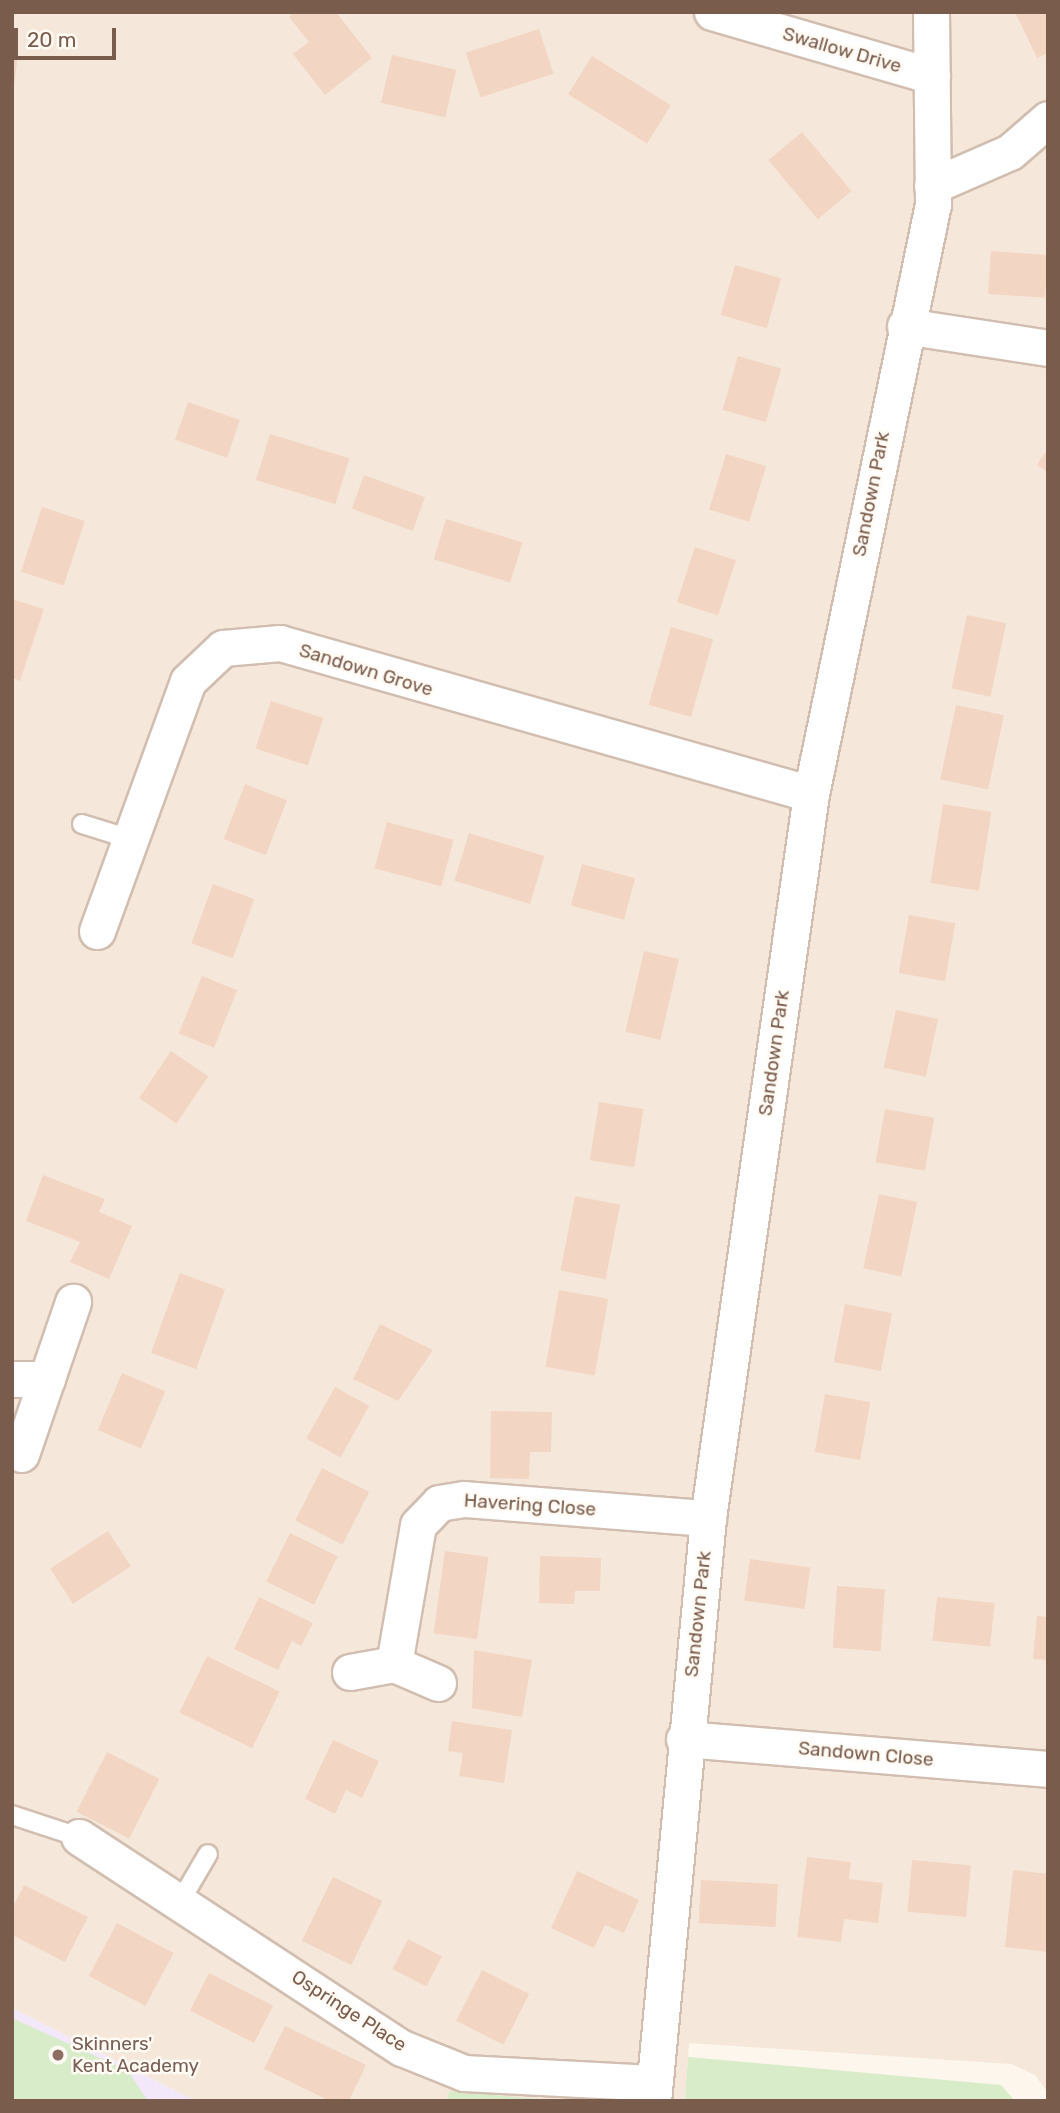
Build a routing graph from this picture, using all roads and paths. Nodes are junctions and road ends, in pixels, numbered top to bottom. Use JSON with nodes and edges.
{"nodes":[{"id":1,"x":712,"y":12,"type":"edge"},
{"id":2,"x":931,"y":12,"type":"edge"},
{"id":3,"x":932,"y":76,"type":"junction"},
{"id":4,"x":1048,"y":119,"type":"edge"},
{"id":5,"x":932,"y":186,"type":"junction"},
{"id":6,"x":905,"y":326,"type":"junction"},
{"id":7,"x":1048,"y":348,"type":"edge"},
{"id":8,"x":811,"y":794,"type":"junction"},
{"id":9,"x":82,"y":824,"type":"dead end"},
{"id":10,"x":130,"y":839,"type":"junction"},
{"id":11,"x":97,"y":931,"type":"dead end"},
{"id":12,"x":73,"y":1302,"type":"dead end"},
{"id":13,"x":12,"y":1379,"type":"edge"},
{"id":14,"x":47,"y":1379,"type":"junction"},
{"id":15,"x":21,"y":1454,"type":"dead end"},
{"id":16,"x":708,"y":1518,"type":"junction"},
{"id":17,"x":394,"y":1664,"type":"junction"},
{"id":18,"x":350,"y":1672,"type":"dead end"},
{"id":19,"x":438,"y":1684,"type":"dead end"},
{"id":20,"x":684,"y":1740,"type":"junction"},
{"id":21,"x":1048,"y":1769,"type":"edge"},
{"id":22,"x":12,"y":1815,"type":"edge"},
{"id":23,"x":79,"y":1837,"type":"joint"},
{"id":24,"x":208,"y":1854,"type":"dead end"},
{"id":25,"x":181,"y":1900,"type":"junction"},
{"id":26,"x":653,"y":2092,"type":"edge"}],
"edges":[{"from":1,"to":3,"type":"street","name":"Swallow Drive"},
{"from":2,"to":3,"type":"street","name":"Sandown Park"},
{"from":3,"to":5,"type":"street","name":"Sandown Park"},
{"from":4,"to":5,"type":"street"},
{"from":5,"to":6,"type":"street","name":"Sandown Park"},
{"from":6,"to":7,"type":"street"},
{"from":6,"to":8,"type":"street","name":"Sandown Park"},
{"from":8,"to":10,"type":"street","name":"Sandown Grove"},
{"from":8,"to":16,"type":"street","name":"Sandown Park"},
{"from":9,"to":10,"type":"lane"},
{"from":10,"to":11,"type":"street","name":"Sandown Grove"},
{"from":12,"to":14,"type":"street"},
{"from":13,"to":14,"type":"street"},
{"from":14,"to":15,"type":"street"},
{"from":16,"to":17,"type":"street","name":"Havering Close"},
{"from":16,"to":20,"type":"street","name":"Sandown Park"},
{"from":17,"to":18,"type":"street"},
{"from":17,"to":19,"type":"street"},
{"from":20,"to":21,"type":"street","name":"Sandown Close"},
{"from":20,"to":26,"type":"street","name":"Sandown Park"},
{"from":22,"to":23,"type":"lane"},
{"from":23,"to":25,"type":"street","name":"Ospringe Place"},
{"from":24,"to":25,"type":"lane"},
{"from":25,"to":26,"type":"street","name":"Ospringe Place"}]}
